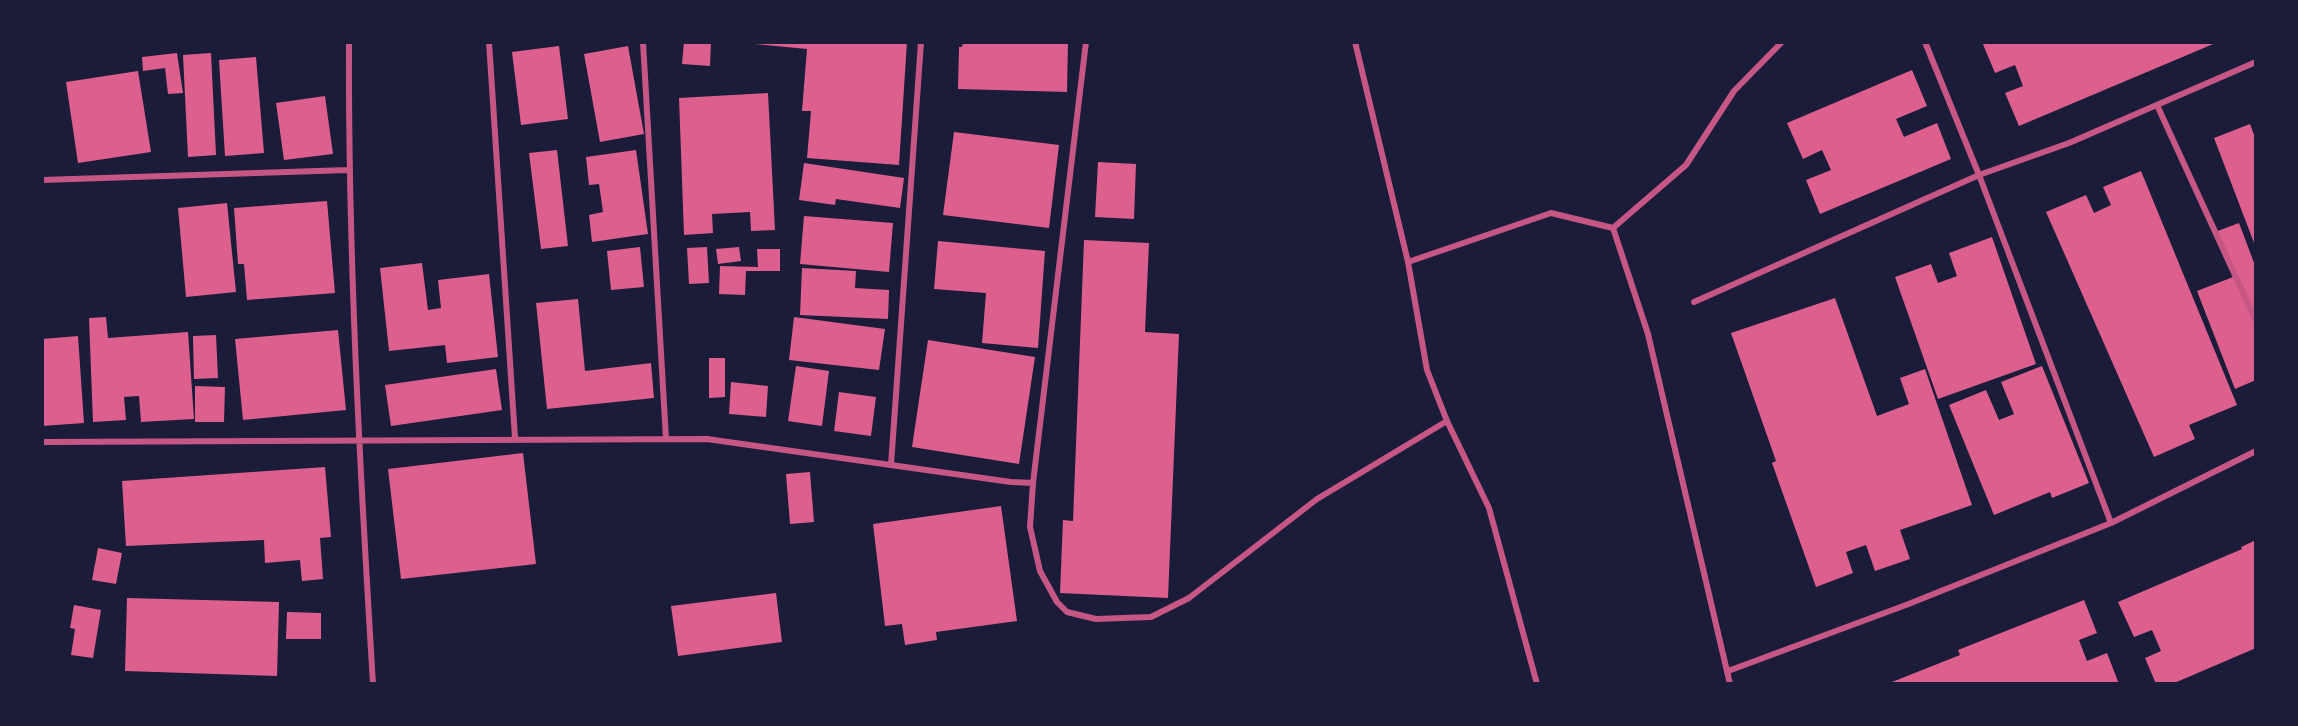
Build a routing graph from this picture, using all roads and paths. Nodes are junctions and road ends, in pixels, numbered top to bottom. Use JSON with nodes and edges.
{"nodes":[{"id":1,"x":349,"y":42,"type":"edge"},
{"id":2,"x":489,"y":42,"type":"edge"},
{"id":3,"x":643,"y":42,"type":"edge"},
{"id":4,"x":921,"y":42,"type":"edge"},
{"id":5,"x":1086,"y":42,"type":"edge"},
{"id":6,"x":1355,"y":42,"type":"edge"},
{"id":7,"x":1782,"y":42,"type":"edge"},
{"id":8,"x":1925,"y":42,"type":"edge"},
{"id":9,"x":2256,"y":62,"type":"edge"},
{"id":10,"x":2157,"y":105,"type":"junction"},
{"id":11,"x":348,"y":170,"type":"junction"},
{"id":12,"x":1979,"y":175,"type":"junction"},
{"id":13,"x":42,"y":180,"type":"edge"},
{"id":14,"x":1613,"y":228,"type":"junction"},
{"id":15,"x":1408,"y":262,"type":"junction"},
{"id":16,"x":1694,"y":302,"type":"dead end"},
{"id":17,"x":2256,"y":321,"type":"edge"},
{"id":18,"x":1447,"y":421,"type":"junction"},
{"id":19,"x":515,"y":438,"type":"junction"},
{"id":20,"x":666,"y":439,"type":"junction"},
{"id":21,"x":358,"y":440,"type":"junction"},
{"id":22,"x":42,"y":441,"type":"edge"},
{"id":23,"x":2256,"y":451,"type":"edge"},
{"id":24,"x":891,"y":465,"type":"junction"},
{"id":25,"x":1033,"y":483,"type":"junction"},
{"id":26,"x":2111,"y":523,"type":"junction"},
{"id":27,"x":1728,"y":671,"type":"junction"},
{"id":28,"x":373,"y":684,"type":"edge"},
{"id":29,"x":1537,"y":684,"type":"edge"},
{"id":30,"x":1730,"y":684,"type":"edge"}],
"edges":[{"from":1,"to":11,"type":"street"},
{"from":2,"to":19,"type":"street"},
{"from":3,"to":20,"type":"street"},
{"from":4,"to":24,"type":"street"},
{"from":5,"to":25,"type":"street"},
{"from":6,"to":15,"type":"street"},
{"from":7,"to":14,"type":"street"},
{"from":8,"to":12,"type":"street"},
{"from":9,"to":10,"type":"street"},
{"from":10,"to":12,"type":"street"},
{"from":10,"to":17,"type":"street"},
{"from":11,"to":13,"type":"street"},
{"from":11,"to":21,"type":"street"},
{"from":12,"to":16,"type":"street"},
{"from":12,"to":26,"type":"street"},
{"from":14,"to":15,"type":"street"},
{"from":14,"to":27,"type":"street"},
{"from":15,"to":18,"type":"street"},
{"from":18,"to":25,"type":"street"},
{"from":18,"to":29,"type":"street"},
{"from":19,"to":20,"type":"street"},
{"from":19,"to":21,"type":"street"},
{"from":20,"to":24,"type":"street"},
{"from":21,"to":22,"type":"street"},
{"from":21,"to":28,"type":"street"},
{"from":23,"to":26,"type":"street"},
{"from":24,"to":25,"type":"street"},
{"from":26,"to":27,"type":"street"},
{"from":27,"to":30,"type":"street"}]}
